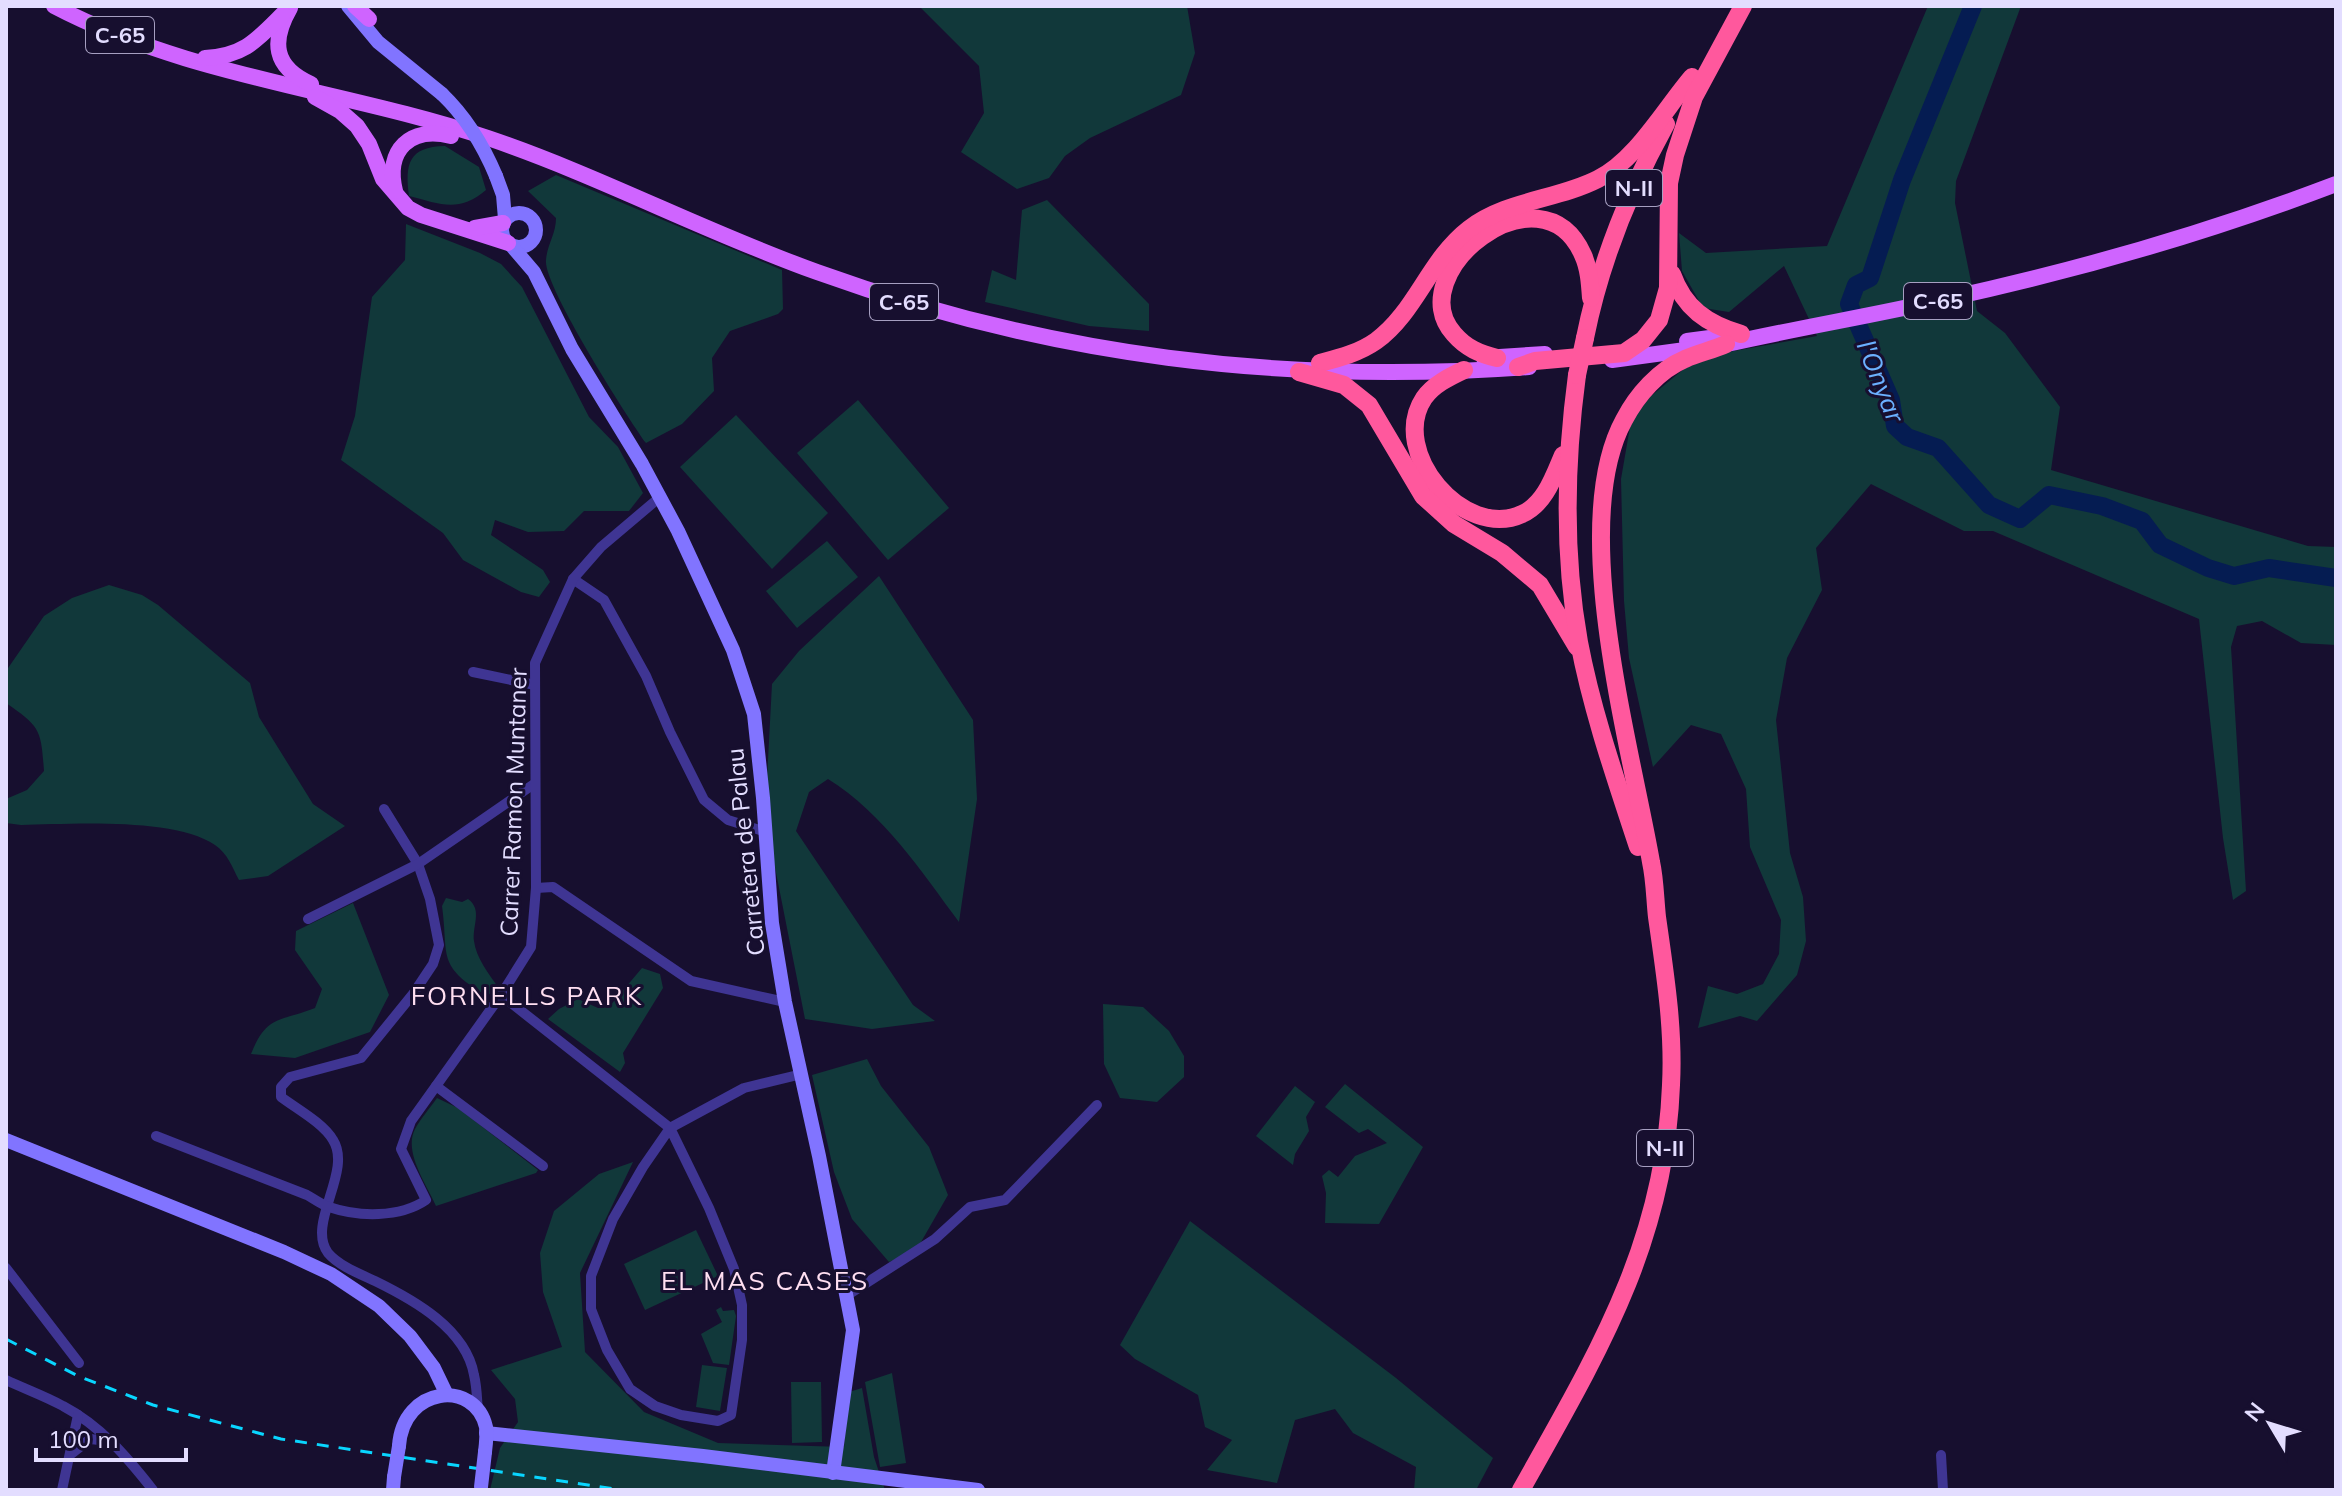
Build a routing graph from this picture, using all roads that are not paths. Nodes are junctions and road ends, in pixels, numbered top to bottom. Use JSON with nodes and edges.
{"nodes":[{"id":1,"x":54,"y":6,"type":"edge"},
{"id":2,"x":348,"y":6,"type":"edge"},
{"id":3,"x":1733,"y":6,"type":"edge"},
{"id":4,"x":1743,"y":6,"type":"edge"},
{"id":5,"x":291,"y":7,"type":"edge"},
{"id":6,"x":361,"y":10,"type":"edge"},
{"id":7,"x":188,"y":58,"type":"junction"},
{"id":8,"x":409,"y":66,"type":"junction"},
{"id":9,"x":1692,"y":77,"type":"junction"},
{"id":10,"x":281,"y":83,"type":"junction"},
{"id":11,"x":341,"y":97,"type":"junction"},
{"id":12,"x":554,"y":163,"type":"junction"},
{"id":13,"x":2336,"y":184,"type":"edge"},
{"id":14,"x":503,"y":195,"type":"junction"},
{"id":15,"x":396,"y":197,"type":"junction"},
{"id":16,"x":525,"y":214,"type":"junction"},
{"id":17,"x":504,"y":221,"type":"junction"},
{"id":18,"x":466,"y":228,"type":"junction"},
{"id":19,"x":535,"y":235,"type":"junction"},
{"id":20,"x":509,"y":244,"type":"junction"},
{"id":21,"x":1669,"y":267,"type":"junction"},
{"id":22,"x":534,"y":272,"type":"junction"},
{"id":23,"x":1592,"y":307,"type":"junction"},
{"id":24,"x":1734,"y":339,"type":"junction"},
{"id":25,"x":1633,"y":347,"type":"junction"},
{"id":26,"x":1497,"y":358,"type":"junction"},
{"id":27,"x":1320,"y":363,"type":"junction"},
{"id":28,"x":1234,"y":364,"type":"junction"},
{"id":29,"x":1518,"y":367,"type":"junction"},
{"id":30,"x":1464,"y":370,"type":"junction"},
{"id":31,"x":1299,"y":372,"type":"junction"},
{"id":32,"x":1569,"y":441,"type":"junction"},
{"id":33,"x":660,"y":497,"type":"junction"},
{"id":34,"x":573,"y":579,"type":"junction"},
{"id":35,"x":1583,"y":658,"type":"junction"},
{"id":36,"x":473,"y":672,"type":"dead end"},
{"id":37,"x":535,"y":685,"type":"junction"},
{"id":38,"x":534,"y":784,"type":"junction"},
{"id":39,"x":384,"y":809,"type":"dead end"},
{"id":40,"x":766,"y":832,"type":"junction"},
{"id":41,"x":418,"y":864,"type":"junction"},
{"id":42,"x":536,"y":888,"type":"junction"},
{"id":43,"x":1657,"y":915,"type":"junction"},
{"id":44,"x":308,"y":919,"type":"dead end"},
{"id":45,"x":501,"y":995,"type":"junction"},
{"id":46,"x":785,"y":1002,"type":"junction"},
{"id":47,"x":802,"y":1074,"type":"junction"},
{"id":48,"x":436,"y":1086,"type":"junction"},
{"id":49,"x":1097,"y":1105,"type":"dead end"},
{"id":50,"x":670,"y":1128,"type":"junction"},
{"id":51,"x":156,"y":1136,"type":"dead end"},
{"id":52,"x":6,"y":1140,"type":"edge"},
{"id":53,"x":543,"y":1166,"type":"dead end"},
{"id":54,"x":328,"y":1207,"type":"junction"},
{"id":55,"x":6,"y":1268,"type":"edge"},
{"id":56,"x":846,"y":1296,"type":"junction"},
{"id":57,"x":421,"y":1351,"type":"junction"},
{"id":58,"x":79,"y":1363,"type":"dead end"},
{"id":59,"x":6,"y":1380,"type":"edge"},
{"id":60,"x":447,"y":1395,"type":"junction"},
{"id":61,"x":426,"y":1399,"type":"junction"},
{"id":62,"x":478,"y":1412,"type":"junction"},
{"id":63,"x":78,"y":1415,"type":"junction"},
{"id":64,"x":486,"y":1433,"type":"junction"},
{"id":65,"x":112,"y":1441,"type":"junction"},
{"id":66,"x":1941,"y":1455,"type":"dead end"},
{"id":67,"x":70,"y":1456,"type":"junction"},
{"id":68,"x":833,"y":1473,"type":"junction"},
{"id":69,"x":394,"y":1484,"type":"edge"},
{"id":70,"x":481,"y":1488,"type":"edge"},
{"id":71,"x":62,"y":1490,"type":"edge"},
{"id":72,"x":153,"y":1490,"type":"edge"},
{"id":73,"x":978,"y":1490,"type":"edge"},
{"id":74,"x":1521,"y":1490,"type":"edge"},
{"id":75,"x":1943,"y":1490,"type":"edge"}],
"edges":[{"from":1,"to":7,"type":"main road","number":"C-65"},
{"from":2,"to":8,"type":"street"},
{"from":3,"to":9,"type":"highway","number":"N-II"},
{"from":4,"to":21,"type":"highway"},
{"from":5,"to":7,"type":"main road"},
{"from":5,"to":11,"type":"main road"},
{"from":6,"to":8,"type":"street"},
{"from":7,"to":10,"type":"main road","number":"C-65"},
{"from":8,"to":14,"type":"street","bridge":true},
{"from":9,"to":23,"type":"highway","number":"N-II"},
{"from":9,"to":27,"type":"highway"},
{"from":10,"to":11,"type":"main road","number":"C-65"},
{"from":10,"to":15,"type":"main road"},
{"from":11,"to":12,"type":"main road","number":"C-65"},
{"from":12,"to":15,"type":"main road"},
{"from":12,"to":28,"type":"main road","number":"C-65"},
{"from":13,"to":24,"type":"main road","number":"C-65"},
{"from":14,"to":16,"type":"street"},
{"from":14,"to":17,"type":"street"},
{"from":15,"to":18,"type":"main road"},
{"from":16,"to":17,"type":"street"},
{"from":16,"to":19,"type":"street"},
{"from":17,"to":18,"type":"main road"},
{"from":17,"to":20,"type":"street"},
{"from":18,"to":20,"type":"main road"},
{"from":19,"to":20,"type":"street"},
{"from":19,"to":22,"type":"street","name":"Carretera de Palau"},
{"from":20,"to":22,"type":"street","name":"Carretera de Palau"},
{"from":21,"to":24,"type":"highway"},
{"from":21,"to":25,"type":"highway"},
{"from":22,"to":33,"type":"street","name":"Carretera de Palau"},
{"from":23,"to":26,"type":"highway"},
{"from":23,"to":32,"type":"highway","number":"N-II","bridge":true},
{"from":24,"to":25,"type":"main road","number":"C-65"},
{"from":24,"to":29,"type":"main road","number":"C-65"},
{"from":24,"to":43,"type":"highway"},
{"from":25,"to":26,"type":"main road","number":"C-65"},
{"from":25,"to":29,"type":"highway"},
{"from":26,"to":27,"type":"main road","number":"C-65"},
{"from":27,"to":28,"type":"main road","number":"C-65"},
{"from":28,"to":31,"type":"main road","number":"C-65"},
{"from":29,"to":30,"type":"main road","number":"C-65"},
{"from":30,"to":31,"type":"main road","number":"C-65"},
{"from":30,"to":32,"type":"highway"},
{"from":31,"to":35,"type":"highway"},
{"from":32,"to":35,"type":"highway","number":"N-II"},
{"from":33,"to":34,"type":"street","name":"Carrer Ramon Muntaner"},
{"from":33,"to":40,"type":"street","name":"Carretera de Palau"},
{"from":34,"to":37,"type":"street","name":"Carrer Ramon Muntaner"},
{"from":34,"to":40,"type":"street"},
{"from":35,"to":43,"type":"highway","number":"N-II"},
{"from":36,"to":37,"type":"street"},
{"from":37,"to":38,"type":"street","name":"Carrer Ramon Muntaner"},
{"from":38,"to":41,"type":"street"},
{"from":38,"to":42,"type":"street","name":"Carrer Ramon Muntaner"},
{"from":39,"to":41,"type":"street"},
{"from":40,"to":46,"type":"street","name":"Carretera de Palau"},
{"from":41,"to":44,"type":"street"},
{"from":41,"to":54,"type":"street"},
{"from":42,"to":45,"type":"street","name":"Carrer Ramon Muntaner"},
{"from":42,"to":46,"type":"street"},
{"from":43,"to":74,"type":"highway","number":"N-II"},
{"from":45,"to":48,"type":"street","name":"Carrer Ramon Muntaner"},
{"from":45,"to":50,"type":"street"},
{"from":46,"to":47,"type":"street","name":"Carretera de Palau"},
{"from":47,"to":50,"type":"street"},
{"from":47,"to":56,"type":"street","name":"Carretera de Palau"},
{"from":48,"to":53,"type":"street"},
{"from":48,"to":54,"type":"street","name":"Carrer Ramon Muntaner"},
{"from":49,"to":56,"type":"street"},
{"from":50,"to":50,"type":"street"},
{"from":51,"to":54,"type":"street"},
{"from":52,"to":57,"type":"street"},
{"from":54,"to":62,"type":"street"},
{"from":55,"to":58,"type":"street"},
{"from":56,"to":68,"type":"street","name":"Carretera de Palau"},
{"from":57,"to":60,"type":"street"},
{"from":57,"to":61,"type":"street"},
{"from":59,"to":63,"type":"street"},
{"from":60,"to":61,"type":"street"},
{"from":60,"to":62,"type":"street"},
{"from":61,"to":69,"type":"street","bridge":true},
{"from":62,"to":64,"type":"street"},
{"from":63,"to":65,"type":"street"},
{"from":63,"to":67,"type":"street"},
{"from":64,"to":68,"type":"street"},
{"from":64,"to":70,"type":"street","bridge":true},
{"from":65,"to":67,"type":"street"},
{"from":65,"to":72,"type":"street"},
{"from":66,"to":75,"type":"street"},
{"from":67,"to":71,"type":"street"},
{"from":68,"to":73,"type":"street"}]}
